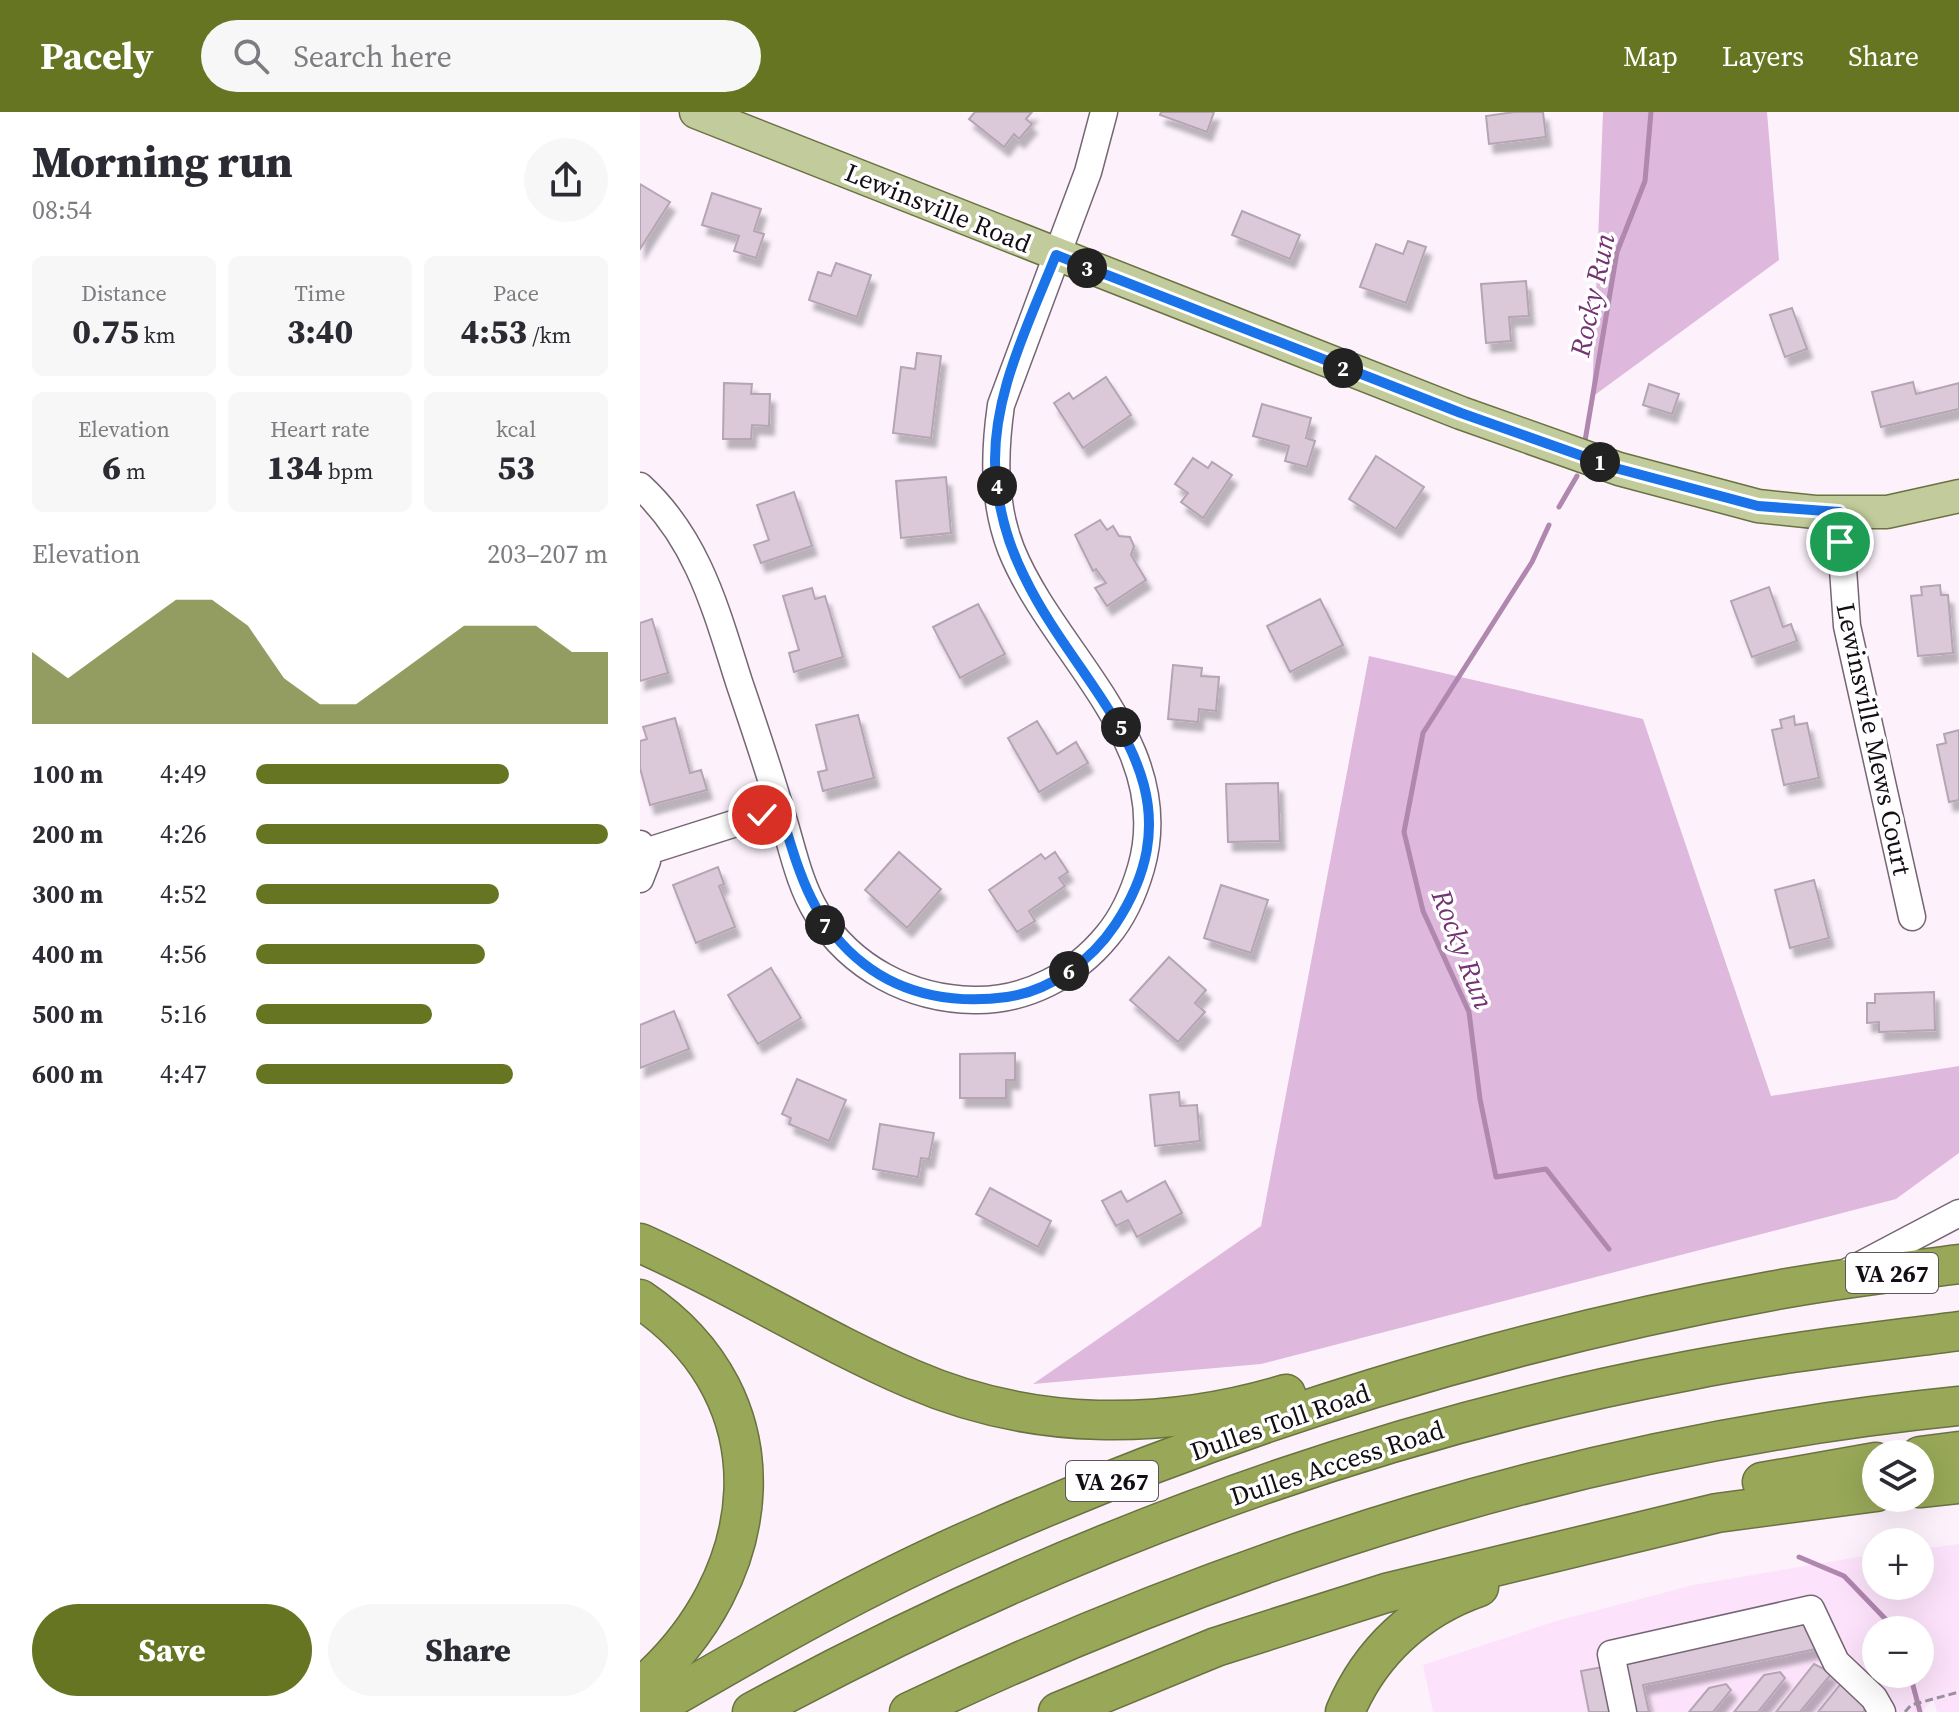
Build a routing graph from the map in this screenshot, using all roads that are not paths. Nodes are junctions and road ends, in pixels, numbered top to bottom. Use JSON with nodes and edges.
{"nodes":[{"id":1,"x":696,"y":112,"type":"edge"},
{"id":2,"x":1104,"y":112,"type":"edge"},
{"id":3,"x":1056,"y":255,"type":"junction"},
{"id":4,"x":640,"y":486,"type":"edge"},
{"id":5,"x":1959,"y":496,"type":"edge"},
{"id":6,"x":1839,"y":512,"type":"junction"},
{"id":7,"x":780,"y":809,"type":"junction"},
{"id":8,"x":642,"y":848,"type":"edge"},
{"id":9,"x":640,"y":879,"type":"edge"},
{"id":10,"x":1912,"y":917,"type":"dead end"},
{"id":11,"x":1959,"y":1213,"type":"edge"},
{"id":12,"x":640,"y":1243,"type":"edge"},
{"id":13,"x":1959,"y":1245,"type":"edge"},
{"id":14,"x":1959,"y":1264,"type":"edge"},
{"id":15,"x":1959,"y":1273,"type":"edge"},
{"id":16,"x":1824,"y":1282,"type":"junction"},
{"id":17,"x":640,"y":1299,"type":"edge"},
{"id":18,"x":1609,"y":1325,"type":"junction"},
{"id":19,"x":1959,"y":1331,"type":"edge"},
{"id":20,"x":1959,"y":1406,"type":"edge"},
{"id":21,"x":1959,"y":1451,"type":"edge"},
{"id":22,"x":1934,"y":1454,"type":"edge"},
{"id":23,"x":1959,"y":1484,"type":"edge"},
{"id":24,"x":1862,"y":1486,"type":"edge"},
{"id":25,"x":1862,"y":1487,"type":"edge"},
{"id":26,"x":1934,"y":1488,"type":"edge"},
{"id":27,"x":1934,"y":1492,"type":"edge"},
{"id":28,"x":1959,"y":1494,"type":"edge"},
{"id":29,"x":1630,"y":1532,"type":"junction"},
{"id":30,"x":1281,"y":1624,"type":"junction"},
{"id":31,"x":640,"y":1688,"type":"edge"},
{"id":32,"x":647,"y":1712,"type":"edge"},
{"id":33,"x":752,"y":1712,"type":"edge"},
{"id":34,"x":909,"y":1712,"type":"edge"},
{"id":35,"x":1058,"y":1712,"type":"edge"},
{"id":36,"x":1345,"y":1712,"type":"edge"},
{"id":37,"x":1623,"y":1712,"type":"edge"},
{"id":38,"x":1882,"y":1712,"type":"edge"}],
"edges":[{"from":1,"to":3,"type":"main road","name":"Lewinsville Road"},
{"from":2,"to":3,"type":"street"},
{"from":3,"to":6,"type":"main road","name":"Lewinsville Road"},
{"from":3,"to":7,"type":"street"},
{"from":4,"to":7,"type":"street"},
{"from":5,"to":6,"type":"main road","name":"Lewinsville Road"},
{"from":6,"to":10,"type":"street","name":"Lewinsville Mews Court"},
{"from":7,"to":8,"type":"street"},
{"from":8,"to":9,"type":"street"},
{"from":11,"to":16,"type":"street"},
{"from":12,"to":18,"type":"highway"},
{"from":13,"to":16,"type":"highway"},
{"from":14,"to":16,"type":"highway","name":"Dulles Toll Road","number":"VA 267"},
{"from":15,"to":16,"type":"highway"},
{"from":16,"to":18,"type":"highway","name":"Dulles Toll Road","number":"VA 267"},
{"from":17,"to":31,"type":"highway"},
{"from":18,"to":32,"type":"highway","name":"Dulles Toll Road","number":"VA 267"},
{"from":19,"to":33,"type":"highway","name":"Dulles Access Road"},
{"from":20,"to":34,"type":"highway"},
{"from":21,"to":22,"type":"highway"},
{"from":23,"to":26,"type":"highway"},
{"from":24,"to":30,"type":"highway"},
{"from":25,"to":29,"type":"highway"},
{"from":27,"to":28,"type":"highway"},
{"from":29,"to":30,"type":"highway"},
{"from":29,"to":36,"type":"highway"},
{"from":30,"to":35,"type":"highway"},
{"from":37,"to":38,"type":"street"}]}
